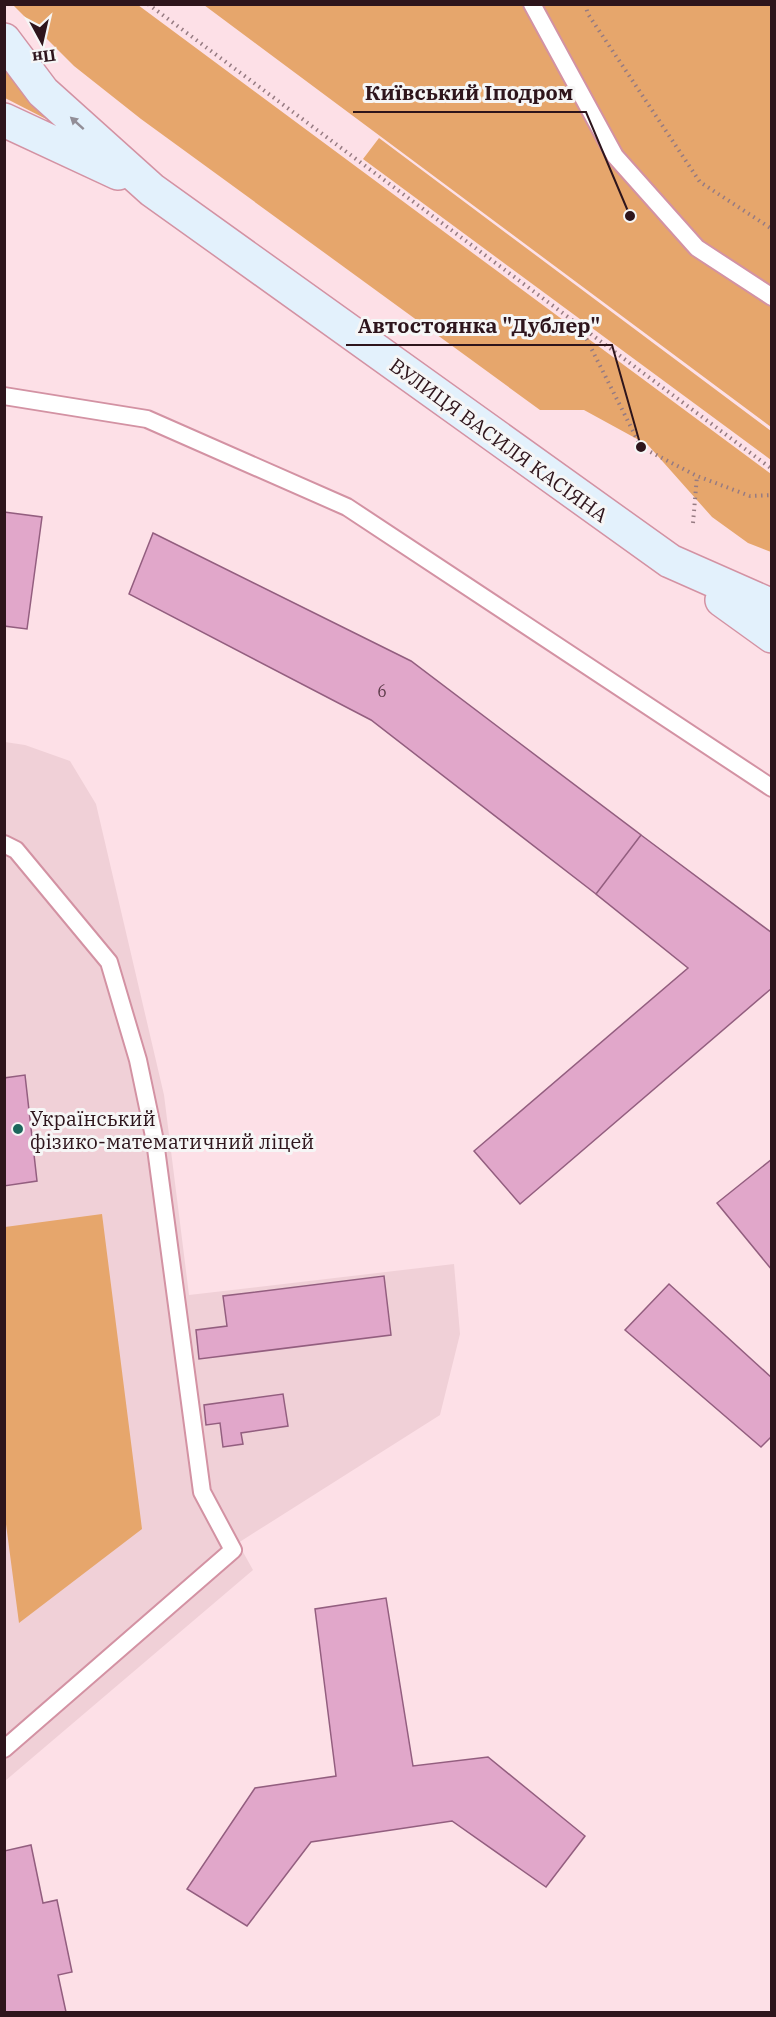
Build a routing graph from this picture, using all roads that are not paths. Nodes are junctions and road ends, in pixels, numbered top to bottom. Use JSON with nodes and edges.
{"nodes":[{"id":1,"x":532,"y":4,"type":"edge"},
{"id":2,"x":4,"y":40,"type":"edge"},
{"id":3,"x":4,"y":120,"type":"edge"},
{"id":4,"x":152,"y":190,"type":"junction"},
{"id":5,"x":771,"y":297,"type":"edge"},
{"id":6,"x":4,"y":396,"type":"edge"},
{"id":7,"x":670,"y":561,"type":"junction"},
{"id":8,"x":771,"y":606,"type":"edge"},
{"id":9,"x":771,"y":636,"type":"edge"},
{"id":10,"x":771,"y":788,"type":"edge"},
{"id":11,"x":4,"y":844,"type":"edge"},
{"id":12,"x":4,"y":1749,"type":"edge"}],
"edges":[{"from":1,"to":5,"type":"lane"},
{"from":4,"to":2,"type":"street","name":"ВУЛИЦЯ ВАСИЛЯ КАСІЯНА","one_way":true},
{"from":3,"to":4,"type":"street","name":"ВУЛИЦЯ ВАСИЛЯ КАСІЯНА"},
{"from":4,"to":7,"type":"street","name":"ВУЛИЦЯ ВАСИЛЯ КАСІЯНА"},
{"from":6,"to":10,"type":"lane"},
{"from":7,"to":8,"type":"street","name":"ВУЛИЦЯ ВАСИЛЯ КАСІЯНА"},
{"from":7,"to":9,"type":"street"},
{"from":11,"to":12,"type":"lane"}]}
